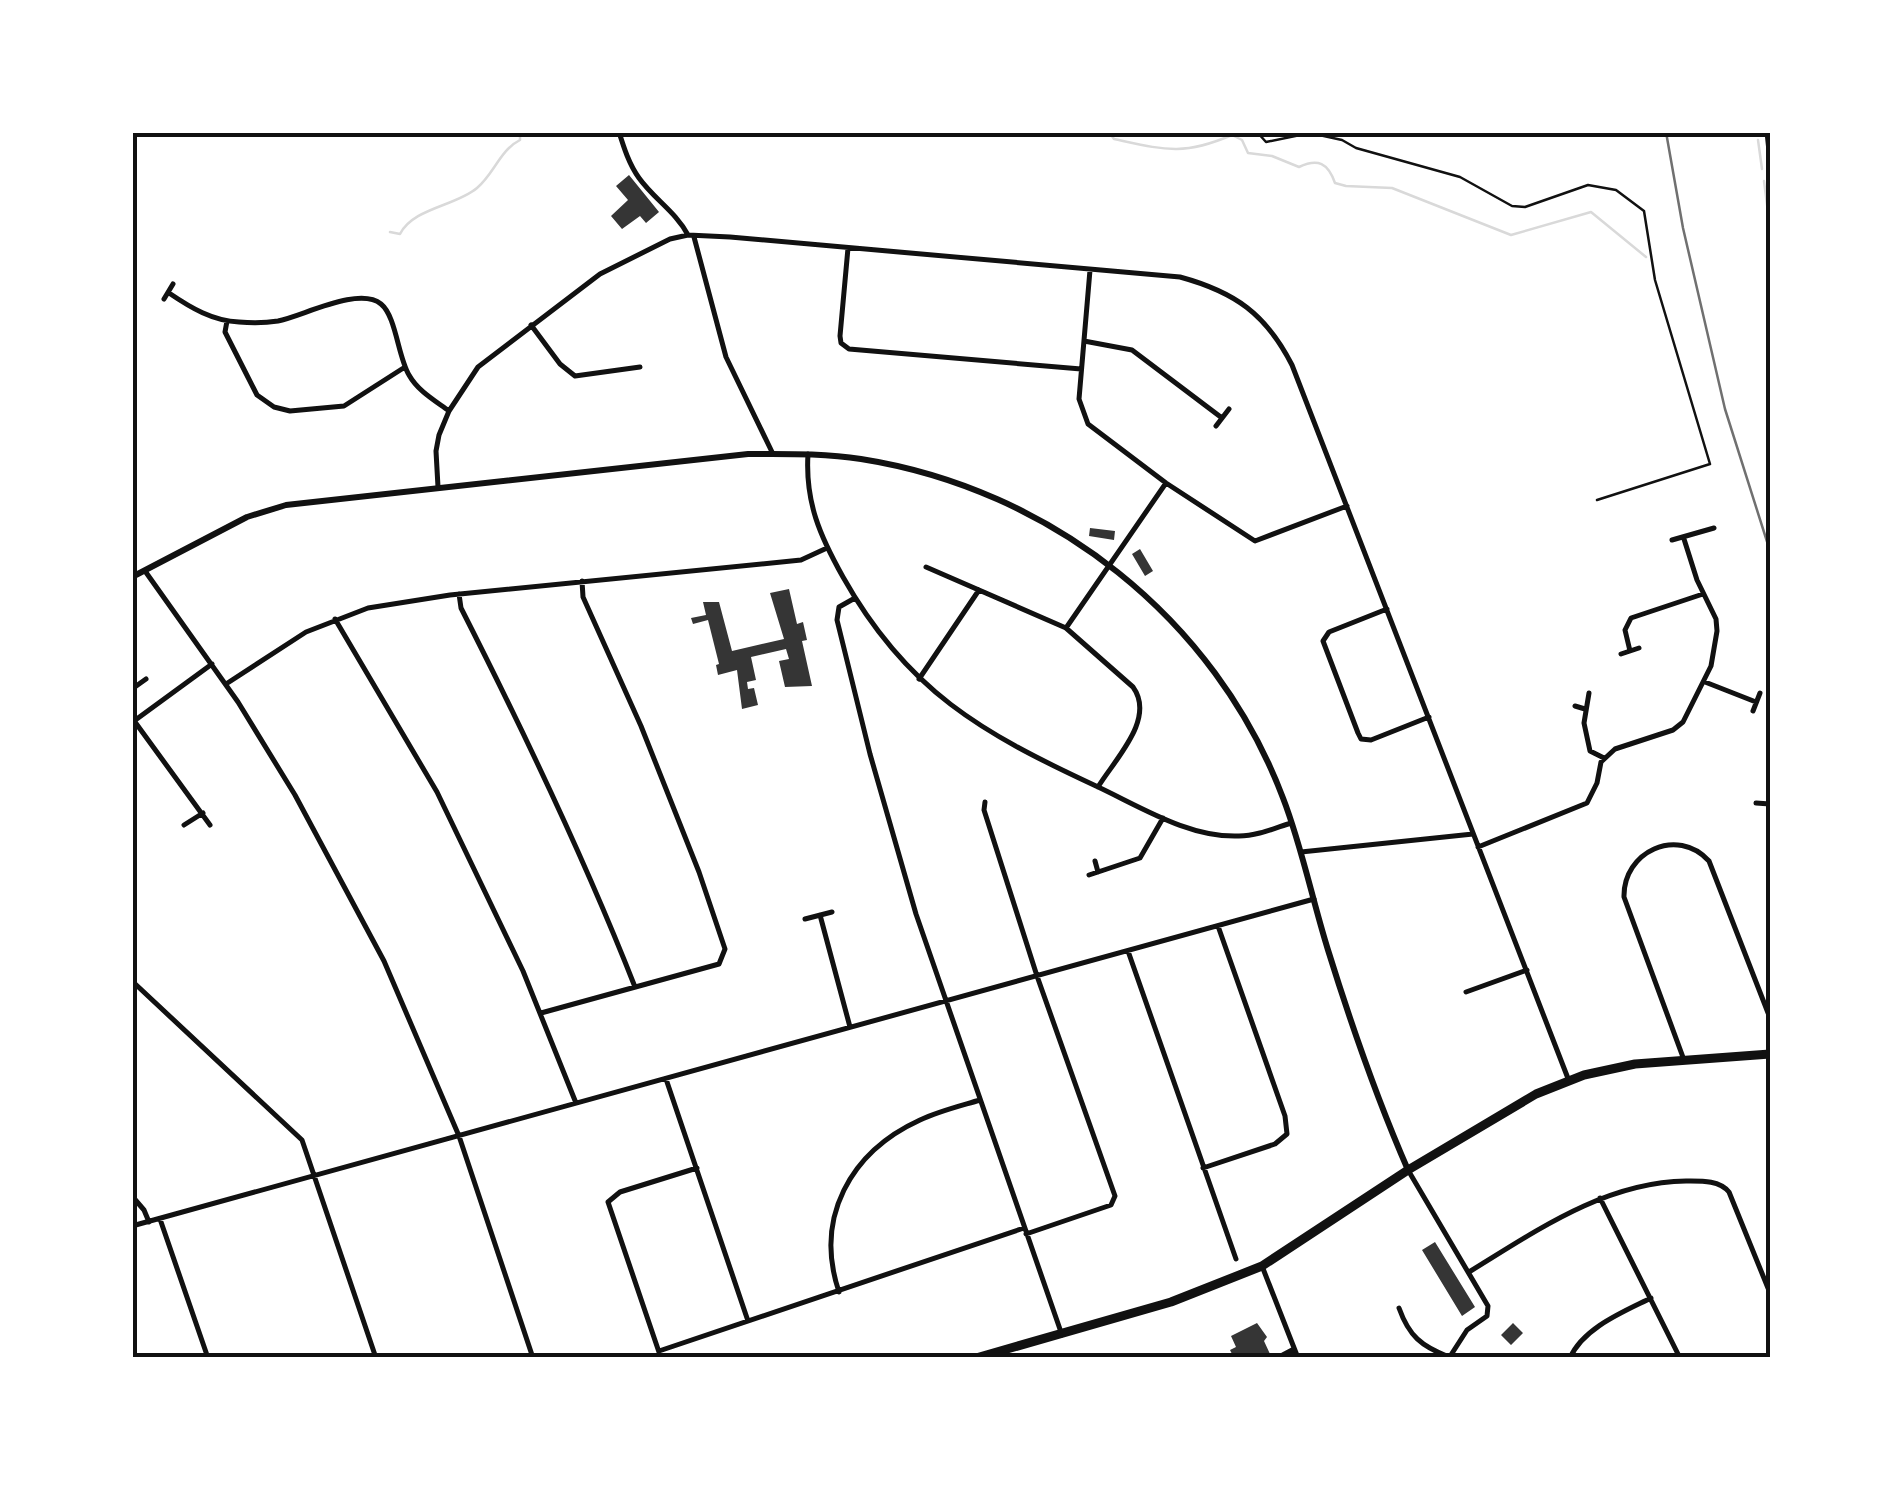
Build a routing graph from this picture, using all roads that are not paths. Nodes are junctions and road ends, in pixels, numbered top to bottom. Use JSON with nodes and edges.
{"nodes":[{"id":1,"x":618,"y":132,"type":"edge"},
{"id":2,"x":1767,"y":132,"type":"edge"},
{"id":3,"x":1770,"y":160,"type":"edge"},
{"id":4,"x":691,"y":235,"type":"junction"},
{"id":5,"x":848,"y":248,"type":"junction"},
{"id":6,"x":1090,"y":270,"type":"junction"},
{"id":7,"x":174,"y":284,"type":"dead end"},
{"id":8,"x":226,"y":320,"type":"junction"},
{"id":9,"x":531,"y":325,"type":"junction"},
{"id":10,"x":1084,"y":342,"type":"junction"},
{"id":11,"x":405,"y":367,"type":"junction"},
{"id":12,"x":640,"y":367,"type":"dead end"},
{"id":13,"x":1081,"y":369,"type":"junction"},
{"id":14,"x":1229,"y":410,"type":"dead end"},
{"id":15,"x":448,"y":411,"type":"junction"},
{"id":16,"x":1222,"y":418,"type":"junction"},
{"id":17,"x":1216,"y":426,"type":"dead end"},
{"id":18,"x":772,"y":454,"type":"junction"},
{"id":19,"x":808,"y":454,"type":"junction"},
{"id":20,"x":1166,"y":483,"type":"junction"},
{"id":21,"x":438,"y":487,"type":"junction"},
{"id":22,"x":1347,"y":506,"type":"junction"},
{"id":23,"x":1714,"y":528,"type":"dead end"},
{"id":24,"x":1684,"y":538,"type":"junction"},
{"id":25,"x":1672,"y":540,"type":"dead end"},
{"id":26,"x":826,"y":548,"type":"junction"},
{"id":27,"x":926,"y":567,"type":"dead end"},
{"id":28,"x":1110,"y":567,"type":"junction"},
{"id":29,"x":144,"y":570,"type":"junction"},
{"id":30,"x":132,"y":577,"type":"edge"},
{"id":31,"x":582,"y":581,"type":"junction"},
{"id":32,"x":979,"y":590,"type":"junction"},
{"id":33,"x":459,"y":594,"type":"junction"},
{"id":34,"x":1703,"y":594,"type":"junction"},
{"id":35,"x":854,"y":598,"type":"junction"},
{"id":36,"x":1387,"y":608,"type":"junction"},
{"id":37,"x":334,"y":619,"type":"junction"},
{"id":38,"x":1066,"y":628,"type":"junction"},
{"id":39,"x":1640,"y":648,"type":"dead end"},
{"id":40,"x":1630,"y":651,"type":"junction"},
{"id":41,"x":1621,"y":654,"type":"dead end"},
{"id":42,"x":212,"y":664,"type":"junction"},
{"id":43,"x":146,"y":679,"type":"dead end"},
{"id":44,"x":919,"y":679,"type":"junction"},
{"id":45,"x":1705,"y":682,"type":"junction"},
{"id":46,"x":226,"y":684,"type":"junction"},
{"id":47,"x":132,"y":689,"type":"edge"},
{"id":48,"x":1760,"y":692,"type":"dead end"},
{"id":49,"x":1590,"y":693,"type":"dead end"},
{"id":50,"x":1756,"y":702,"type":"junction"},
{"id":51,"x":1575,"y":706,"type":"dead end"},
{"id":52,"x":1586,"y":709,"type":"junction"},
{"id":53,"x":1753,"y":711,"type":"dead end"},
{"id":54,"x":1428,"y":717,"type":"junction"},
{"id":55,"x":134,"y":720,"type":"edge"},
{"id":56,"x":1604,"y":758,"type":"junction"},
{"id":57,"x":1098,"y":787,"type":"junction"},
{"id":58,"x":985,"y":802,"type":"dead end"},
{"id":59,"x":1756,"y":803,"type":"dead end"},
{"id":60,"x":1770,"y":804,"type":"edge"},
{"id":61,"x":203,"y":813,"type":"junction"},
{"id":62,"x":1163,"y":818,"type":"junction"},
{"id":63,"x":1291,"y":823,"type":"junction"},
{"id":64,"x":184,"y":825,"type":"dead end"},
{"id":65,"x":210,"y":825,"type":"dead end"},
{"id":66,"x":1472,"y":834,"type":"junction"},
{"id":67,"x":1477,"y":847,"type":"junction"},
{"id":68,"x":1300,"y":852,"type":"junction"},
{"id":69,"x":1095,"y":861,"type":"dead end"},
{"id":70,"x":1098,"y":872,"type":"junction"},
{"id":71,"x":1089,"y":874,"type":"dead end"},
{"id":72,"x":1314,"y":899,"type":"junction"},
{"id":73,"x":832,"y":912,"type":"dead end"},
{"id":74,"x":820,"y":916,"type":"junction"},
{"id":75,"x":805,"y":920,"type":"dead end"},
{"id":76,"x":1218,"y":926,"type":"junction"},
{"id":77,"x":1128,"y":951,"type":"junction"},
{"id":78,"x":1527,"y":970,"type":"junction"},
{"id":79,"x":1037,"y":976,"type":"junction"},
{"id":80,"x":132,"y":981,"type":"edge"},
{"id":81,"x":635,"y":987,"type":"junction"},
{"id":82,"x":1466,"y":992,"type":"dead end"},
{"id":83,"x":946,"y":1000,"type":"junction"},
{"id":84,"x":541,"y":1013,"type":"junction"},
{"id":85,"x":1770,"y":1018,"type":"edge"},
{"id":86,"x":850,"y":1027,"type":"junction"},
{"id":87,"x":1770,"y":1054,"type":"edge"},
{"id":88,"x":1684,"y":1060,"type":"junction"},
{"id":89,"x":666,"y":1079,"type":"junction"},
{"id":90,"x":1569,"y":1081,"type":"junction"},
{"id":91,"x":980,"y":1100,"type":"junction"},
{"id":92,"x":576,"y":1103,"type":"junction"},
{"id":93,"x":459,"y":1136,"type":"junction"},
{"id":94,"x":697,"y":1168,"type":"junction"},
{"id":95,"x":1203,"y":1168,"type":"junction"},
{"id":96,"x":1408,"y":1170,"type":"junction"},
{"id":97,"x":316,"y":1175,"type":"junction"},
{"id":98,"x":132,"y":1196,"type":"edge"},
{"id":99,"x":1600,"y":1198,"type":"junction"},
{"id":100,"x":160,"y":1219,"type":"junction"},
{"id":101,"x":148,"y":1222,"type":"junction"},
{"id":102,"x":132,"y":1226,"type":"edge"},
{"id":103,"x":1025,"y":1231,"type":"junction"},
{"id":104,"x":1236,"y":1259,"type":"dead end"},
{"id":105,"x":1262,"y":1266,"type":"junction"},
{"id":106,"x":1468,"y":1272,"type":"junction"},
{"id":107,"x":839,"y":1292,"type":"junction"},
{"id":108,"x":1770,"y":1293,"type":"edge"},
{"id":109,"x":1651,"y":1298,"type":"junction"},
{"id":110,"x":1398,"y":1307,"type":"dead end"},
{"id":111,"x":748,"y":1321,"type":"junction"},
{"id":112,"x":1062,"y":1334,"type":"junction"},
{"id":113,"x":1294,"y":1349,"type":"junction"},
{"id":114,"x":660,"y":1354,"type":"edge"},
{"id":115,"x":1568,"y":1356,"type":"edge"},
{"id":116,"x":1449,"y":1357,"type":"edge"},
{"id":117,"x":208,"y":1358,"type":"edge"},
{"id":118,"x":376,"y":1358,"type":"edge"},
{"id":119,"x":534,"y":1358,"type":"edge"},
{"id":120,"x":976,"y":1358,"type":"edge"},
{"id":121,"x":1278,"y":1358,"type":"edge"},
{"id":122,"x":1298,"y":1358,"type":"edge"},
{"id":123,"x":1680,"y":1358,"type":"edge"}],
"edges":[{"from":1,"to":4,"type":"street"},
{"from":2,"to":3,"type":"street"},
{"from":4,"to":5,"type":"street"},
{"from":4,"to":9,"type":"street"},
{"from":4,"to":18,"type":"street"},
{"from":5,"to":6,"type":"street"},
{"from":5,"to":13,"type":"street"},
{"from":6,"to":10,"type":"street"},
{"from":6,"to":22,"type":"street"},
{"from":7,"to":8,"type":"street"},
{"from":8,"to":11,"type":"street"},
{"from":8,"to":11,"type":"street"},
{"from":9,"to":12,"type":"street"},
{"from":9,"to":15,"type":"street"},
{"from":10,"to":13,"type":"street"},
{"from":10,"to":16,"type":"street"},
{"from":11,"to":15,"type":"street"},
{"from":13,"to":20,"type":"street"},
{"from":14,"to":16,"type":"street"},
{"from":15,"to":21,"type":"street"},
{"from":16,"to":17,"type":"street"},
{"from":18,"to":19,"type":"street"},
{"from":18,"to":21,"type":"street"},
{"from":19,"to":26,"type":"street"},
{"from":19,"to":28,"type":"street"},
{"from":20,"to":22,"type":"street"},
{"from":20,"to":28,"type":"street"},
{"from":21,"to":29,"type":"street"},
{"from":22,"to":36,"type":"street"},
{"from":23,"to":24,"type":"street"},
{"from":24,"to":25,"type":"street"},
{"from":24,"to":34,"type":"street"},
{"from":26,"to":31,"type":"street"},
{"from":26,"to":35,"type":"street"},
{"from":27,"to":32,"type":"street"},
{"from":28,"to":38,"type":"street"},
{"from":28,"to":63,"type":"street"},
{"from":29,"to":30,"type":"street"},
{"from":29,"to":42,"type":"street"},
{"from":31,"to":33,"type":"street"},
{"from":31,"to":81,"type":"street"},
{"from":32,"to":38,"type":"street"},
{"from":32,"to":44,"type":"street"},
{"from":33,"to":37,"type":"street"},
{"from":33,"to":81,"type":"street"},
{"from":34,"to":40,"type":"street"},
{"from":34,"to":45,"type":"street"},
{"from":35,"to":44,"type":"street"},
{"from":35,"to":83,"type":"street"},
{"from":36,"to":54,"type":"street"},
{"from":36,"to":54,"type":"street"},
{"from":37,"to":46,"type":"street"},
{"from":37,"to":84,"type":"street"},
{"from":38,"to":57,"type":"street"},
{"from":39,"to":40,"type":"street"},
{"from":40,"to":41,"type":"street"},
{"from":42,"to":46,"type":"street"},
{"from":42,"to":55,"type":"street"},
{"from":43,"to":47,"type":"street"},
{"from":44,"to":57,"type":"street"},
{"from":45,"to":50,"type":"street"},
{"from":45,"to":56,"type":"street"},
{"from":46,"to":93,"type":"street"},
{"from":48,"to":50,"type":"street"},
{"from":49,"to":52,"type":"street"},
{"from":50,"to":53,"type":"street"},
{"from":51,"to":52,"type":"street"},
{"from":52,"to":56,"type":"street"},
{"from":54,"to":66,"type":"street"},
{"from":55,"to":61,"type":"street"},
{"from":56,"to":67,"type":"street"},
{"from":57,"to":62,"type":"street"},
{"from":58,"to":79,"type":"street"},
{"from":59,"to":60,"type":"street"},
{"from":61,"to":64,"type":"street"},
{"from":61,"to":65,"type":"street"},
{"from":62,"to":63,"type":"street"},
{"from":62,"to":70,"type":"street"},
{"from":63,"to":68,"type":"street"},
{"from":66,"to":67,"type":"street"},
{"from":66,"to":68,"type":"street"},
{"from":67,"to":78,"type":"street"},
{"from":68,"to":72,"type":"street"},
{"from":69,"to":70,"type":"street"},
{"from":70,"to":71,"type":"street"},
{"from":72,"to":76,"type":"street"},
{"from":72,"to":96,"type":"street"},
{"from":73,"to":74,"type":"street"},
{"from":74,"to":75,"type":"street"},
{"from":74,"to":86,"type":"street"},
{"from":76,"to":77,"type":"street"},
{"from":76,"to":95,"type":"street"},
{"from":77,"to":79,"type":"street"},
{"from":77,"to":95,"type":"street"},
{"from":78,"to":82,"type":"street"},
{"from":78,"to":90,"type":"street"},
{"from":79,"to":83,"type":"street"},
{"from":79,"to":103,"type":"street"},
{"from":80,"to":97,"type":"street"},
{"from":81,"to":84,"type":"street"},
{"from":83,"to":86,"type":"street"},
{"from":83,"to":91,"type":"street"},
{"from":84,"to":92,"type":"street"},
{"from":85,"to":88,"type":"street"},
{"from":86,"to":89,"type":"street"},
{"from":87,"to":88,"type":"highway"},
{"from":88,"to":90,"type":"highway"},
{"from":89,"to":92,"type":"street"},
{"from":89,"to":94,"type":"street"},
{"from":90,"to":96,"type":"highway"},
{"from":91,"to":103,"type":"street"},
{"from":91,"to":107,"type":"street"},
{"from":92,"to":93,"type":"street"},
{"from":93,"to":97,"type":"street"},
{"from":93,"to":119,"type":"street"},
{"from":94,"to":111,"type":"street"},
{"from":94,"to":114,"type":"street"},
{"from":95,"to":104,"type":"street"},
{"from":96,"to":105,"type":"highway"},
{"from":96,"to":106,"type":"street"},
{"from":97,"to":100,"type":"street"},
{"from":97,"to":118,"type":"street"},
{"from":98,"to":101,"type":"street"},
{"from":99,"to":106,"type":"street"},
{"from":99,"to":108,"type":"street"},
{"from":99,"to":109,"type":"street"},
{"from":100,"to":101,"type":"street"},
{"from":100,"to":117,"type":"street"},
{"from":101,"to":102,"type":"street"},
{"from":103,"to":107,"type":"street"},
{"from":103,"to":112,"type":"street"},
{"from":105,"to":112,"type":"highway"},
{"from":105,"to":113,"type":"street"},
{"from":106,"to":116,"type":"street"},
{"from":107,"to":111,"type":"street"},
{"from":109,"to":115,"type":"street"},
{"from":109,"to":123,"type":"street"},
{"from":110,"to":116,"type":"street"},
{"from":111,"to":114,"type":"street"},
{"from":112,"to":120,"type":"highway"},
{"from":113,"to":121,"type":"street"},
{"from":113,"to":122,"type":"street"}]}
